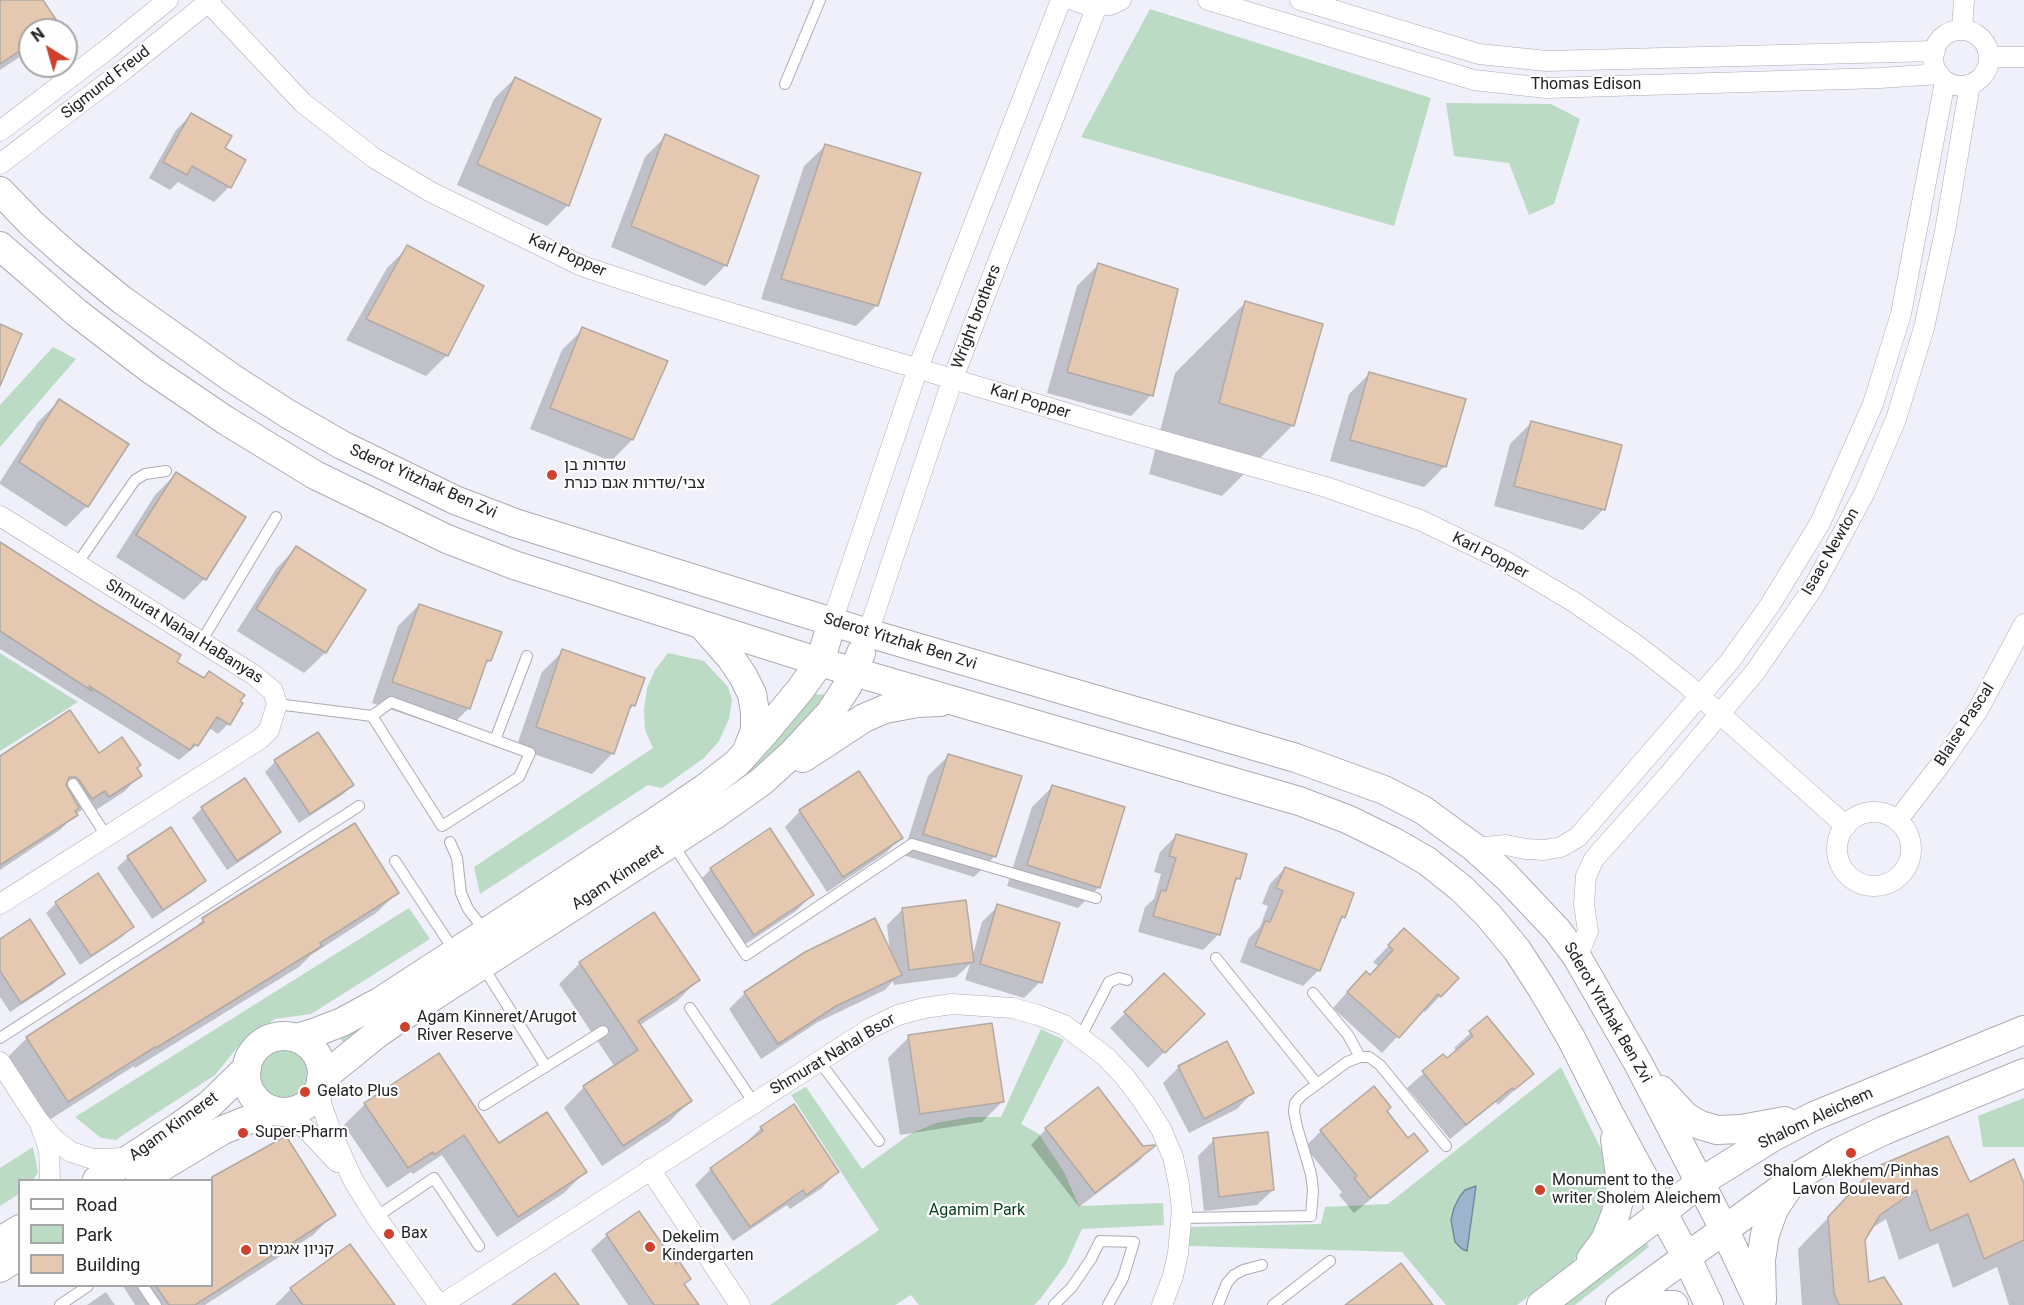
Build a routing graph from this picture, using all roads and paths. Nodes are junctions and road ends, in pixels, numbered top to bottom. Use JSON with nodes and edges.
{"nodes":[{"id":1,"x":168,"y":0,"type":"edge"},
{"id":2,"x":820,"y":0,"type":"edge"},
{"id":3,"x":1061,"y":0,"type":"edge"},
{"id":4,"x":1073,"y":0,"type":"edge"},
{"id":5,"x":1121,"y":0,"type":"edge"},
{"id":6,"x":1208,"y":0,"type":"edge"},
{"id":7,"x":1300,"y":0,"type":"edge"},
{"id":8,"x":1964,"y":0,"type":"edge"},
{"id":9,"x":208,"y":1,"type":"edge"},
{"id":10,"x":1097,"y":6,"type":"junction"},
{"id":11,"x":1962,"y":30,"type":"junction"},
{"id":12,"x":1935,"y":51,"type":"junction"},
{"id":13,"x":1989,"y":57,"type":"junction"},
{"id":14,"x":2024,"y":57,"type":"edge"},
{"id":15,"x":1942,"y":77,"type":"junction"},
{"id":16,"x":785,"y":84,"type":"dead end"},
{"id":17,"x":1970,"y":84,"type":"junction"},
{"id":18,"x":0,"y":131,"type":"edge"},
{"id":19,"x":0,"y":164,"type":"edge"},
{"id":20,"x":0,"y":191,"type":"edge"},
{"id":21,"x":0,"y":246,"type":"edge"},
{"id":22,"x":0,"y":266,"type":"edge"},
{"id":23,"x":35,"y":277,"type":"junction"},
{"id":24,"x":918,"y":368,"type":"junction"},
{"id":25,"x":953,"y":378,"type":"junction"},
{"id":26,"x":166,"y":471,"type":"dead end"},
{"id":27,"x":0,"y":516,"type":"edge"},
{"id":28,"x":276,"y":517,"type":"dead end"},
{"id":29,"x":76,"y":564,"type":"junction"},
{"id":30,"x":832,"y":621,"type":"junction"},
{"id":31,"x":2024,"y":624,"type":"edge"},
{"id":32,"x":702,"y":625,"type":"junction"},
{"id":33,"x":868,"y":633,"type":"junction"},
{"id":34,"x":201,"y":642,"type":"junction"},
{"id":35,"x":527,"y":656,"type":"dead end"},
{"id":36,"x":820,"y":662,"type":"junction"},
{"id":37,"x":855,"y":671,"type":"junction"},
{"id":38,"x":1700,"y":696,"type":"junction"},
{"id":39,"x":957,"y":701,"type":"junction"},
{"id":40,"x":277,"y":704,"type":"junction"},
{"id":41,"x":1720,"y":714,"type":"junction"},
{"id":42,"x":372,"y":716,"type":"junction"},
{"id":43,"x":495,"y":741,"type":"junction"},
{"id":44,"x":747,"y":752,"type":"junction"},
{"id":45,"x":73,"y":784,"type":"dead end"},
{"id":46,"x":740,"y":798,"type":"junction"},
{"id":47,"x":359,"y":806,"type":"dead end"},
{"id":48,"x":1897,"y":821,"type":"junction"},
{"id":49,"x":1845,"y":826,"type":"junction"},
{"id":50,"x":106,"y":837,"type":"junction"},
{"id":51,"x":450,"y":842,"type":"dead end"},
{"id":52,"x":672,"y":843,"type":"junction"},
{"id":53,"x":1475,"y":848,"type":"junction"},
{"id":54,"x":395,"y":861,"type":"dead end"},
{"id":55,"x":1095,"y":898,"type":"dead end"},
{"id":56,"x":0,"y":904,"type":"edge"},
{"id":57,"x":486,"y":933,"type":"junction"},
{"id":58,"x":455,"y":953,"type":"junction"},
{"id":59,"x":1577,"y":957,"type":"junction"},
{"id":60,"x":1216,"y":958,"type":"dead end"},
{"id":61,"x":482,"y":965,"type":"junction"},
{"id":62,"x":1127,"y":980,"type":"dead end"},
{"id":63,"x":1312,"y":993,"type":"dead end"},
{"id":64,"x":690,"y":1008,"type":"dead end"},
{"id":65,"x":603,"y":1030,"type":"dead end"},
{"id":66,"x":2024,"y":1030,"type":"edge"},
{"id":67,"x":1081,"y":1036,"type":"junction"},
{"id":68,"x":0,"y":1038,"type":"edge"},
{"id":69,"x":297,"y":1038,"type":"junction"},
{"id":70,"x":1360,"y":1057,"type":"junction"},
{"id":71,"x":819,"y":1061,"type":"junction"},
{"id":72,"x":0,"y":1062,"type":"edge"},
{"id":73,"x":1638,"y":1063,"type":"junction"},
{"id":74,"x":546,"y":1067,"type":"junction"},
{"id":75,"x":247,"y":1068,"type":"junction"},
{"id":76,"x":2024,"y":1073,"type":"edge"},
{"id":77,"x":320,"y":1083,"type":"junction"},
{"id":78,"x":1317,"y":1084,"type":"junction"},
{"id":79,"x":754,"y":1103,"type":"junction"},
{"id":80,"x":484,"y":1105,"type":"dead end"},
{"id":81,"x":277,"y":1111,"type":"junction"},
{"id":82,"x":1814,"y":1116,"type":"junction"},
{"id":83,"x":37,"y":1119,"type":"junction"},
{"id":84,"x":1612,"y":1119,"type":"junction"},
{"id":85,"x":879,"y":1142,"type":"dead end"},
{"id":86,"x":1446,"y":1146,"type":"dead end"},
{"id":87,"x":137,"y":1169,"type":"edge"},
{"id":88,"x":650,"y":1170,"type":"junction"},
{"id":89,"x":1800,"y":1175,"type":"junction"},
{"id":90,"x":50,"y":1179,"type":"edge"},
{"id":91,"x":101,"y":1179,"type":"edge"},
{"id":92,"x":353,"y":1180,"type":"junction"},
{"id":93,"x":1699,"y":1183,"type":"junction"},
{"id":94,"x":1663,"y":1212,"type":"junction"},
{"id":95,"x":376,"y":1217,"type":"junction"},
{"id":96,"x":1182,"y":1218,"type":"junction"},
{"id":97,"x":1724,"y":1229,"type":"junction"},
{"id":98,"x":18,"y":1230,"type":"edge"},
{"id":99,"x":0,"y":1241,"type":"edge"},
{"id":100,"x":479,"y":1246,"type":"dead end"},
{"id":101,"x":1686,"y":1256,"type":"junction"},
{"id":102,"x":18,"y":1257,"type":"edge"},
{"id":103,"x":1330,"y":1261,"type":"dead end"},
{"id":104,"x":1262,"y":1265,"type":"dead end"},
{"id":105,"x":0,"y":1268,"type":"edge"},
{"id":106,"x":1581,"y":1274,"type":"junction"},
{"id":107,"x":87,"y":1287,"type":"edge"},
{"id":108,"x":144,"y":1287,"type":"edge"},
{"id":109,"x":60,"y":1305,"type":"edge"},
{"id":110,"x":156,"y":1305,"type":"edge"},
{"id":111,"x":440,"y":1305,"type":"edge"},
{"id":112,"x":740,"y":1305,"type":"edge"},
{"id":113,"x":1054,"y":1305,"type":"edge"},
{"id":114,"x":1108,"y":1305,"type":"edge"},
{"id":115,"x":1162,"y":1305,"type":"edge"},
{"id":116,"x":1218,"y":1305,"type":"edge"},
{"id":117,"x":1273,"y":1305,"type":"edge"},
{"id":118,"x":1541,"y":1305,"type":"edge"},
{"id":119,"x":1620,"y":1305,"type":"edge"},
{"id":120,"x":1650,"y":1305,"type":"edge"},
{"id":121,"x":1674,"y":1305,"type":"edge"},
{"id":122,"x":1709,"y":1305,"type":"edge"},
{"id":123,"x":1761,"y":1305,"type":"edge"}],
"edges":[{"from":1,"to":18,"type":"street","name":"Sigmund Freud"},
{"from":2,"to":16,"type":"lane"},
{"from":3,"to":24,"type":"street"},
{"from":4,"to":10,"type":"street"},
{"from":5,"to":10,"type":"street"},
{"from":6,"to":15,"type":"street","name":"Thomas Edison"},
{"from":7,"to":12,"type":"street","name":"Thomas Edison"},
{"from":8,"to":11,"type":"street"},
{"from":9,"to":19,"type":"street","name":"Sigmund Freud"},
{"from":9,"to":24,"type":"street","name":"Karl Popper"},
{"from":10,"to":25,"type":"street","name":"Wright brothers"},
{"from":11,"to":12,"type":"street"},
{"from":11,"to":13,"type":"street"},
{"from":12,"to":15,"type":"street"},
{"from":13,"to":14,"type":"street"},
{"from":13,"to":17,"type":"street"},
{"from":15,"to":17,"type":"street"},
{"from":15,"to":38,"type":"street","name":"Isaac Newton"},
{"from":17,"to":41,"type":"street","name":"Isaac Newton"},
{"from":20,"to":30,"type":"main road","name":"Sderot Yitzhak Ben Zvi"},
{"from":21,"to":23,"type":"main road"},
{"from":22,"to":23,"type":"street"},
{"from":23,"to":32,"type":"main road"},
{"from":24,"to":25,"type":"street","name":"Karl Popper"},
{"from":24,"to":30,"type":"street"},
{"from":25,"to":33,"type":"street","name":"Wright brothers"},
{"from":25,"to":38,"type":"street","name":"Karl Popper"},
{"from":26,"to":29,"type":"lane"},
{"from":27,"to":29,"type":"street","name":"Shmurat Nahal HaBanyas"},
{"from":28,"to":34,"type":"lane"},
{"from":29,"to":34,"type":"street","name":"Shmurat Nahal HaBanyas"},
{"from":30,"to":33,"type":"main road","name":"Sderot Yitzhak Ben Zvi"},
{"from":30,"to":36,"type":"main road","name":"Agam Kinneret"},
{"from":31,"to":48,"type":"street","name":"Blaise Pascal"},
{"from":32,"to":36,"type":"main road"},
{"from":32,"to":44,"type":"main road"},
{"from":33,"to":37,"type":"main road","name":"Agam Kinneret"},
{"from":33,"to":53,"type":"main road","name":"Sderot Yitzhak Ben Zvi"},
{"from":34,"to":40,"type":"street","name":"Shmurat Nahal HaBanyas"},
{"from":35,"to":43,"type":"lane"},
{"from":36,"to":37,"type":"main road"},
{"from":36,"to":44,"type":"main road","name":"Agam Kinneret"},
{"from":37,"to":39,"type":"main road"},
{"from":37,"to":46,"type":"main road","name":"Agam Kinneret"},
{"from":38,"to":41,"type":"street","name":"Karl Popper"},
{"from":38,"to":53,"type":"street","name":"Isaac Newton"},
{"from":39,"to":46,"type":"main road"},
{"from":39,"to":84,"type":"main road"},
{"from":40,"to":42,"type":"lane"},
{"from":40,"to":50,"type":"street"},
{"from":41,"to":49,"type":"street","name":"Karl Popper"},
{"from":41,"to":59,"type":"street","name":"Isaac Newton"},
{"from":42,"to":43,"type":"lane"},
{"from":42,"to":43,"type":"lane"},
{"from":44,"to":57,"type":"main road","name":"Agam Kinneret"},
{"from":45,"to":50,"type":"lane"},
{"from":46,"to":52,"type":"main road","name":"Agam Kinneret"},
{"from":47,"to":68,"type":"lane"},
{"from":48,"to":49,"type":"street"},
{"from":48,"to":49,"type":"street"},
{"from":50,"to":56,"type":"street"},
{"from":51,"to":57,"type":"lane"},
{"from":52,"to":55,"type":"lane"},
{"from":52,"to":61,"type":"main road","name":"Agam Kinneret"},
{"from":53,"to":59,"type":"main road","name":"Sderot Yitzhak Ben Zvi"},
{"from":54,"to":58,"type":"lane"},
{"from":57,"to":58,"type":"main road","name":"Agam Kinneret"},
{"from":58,"to":69,"type":"main road","name":"Agam Kinneret"},
{"from":59,"to":73,"type":"main road","name":"Sderot Yitzhak Ben Zvi"},
{"from":60,"to":78,"type":"lane"},
{"from":61,"to":74,"type":"lane"},
{"from":61,"to":77,"type":"main road","name":"Agam Kinneret"},
{"from":62,"to":67,"type":"lane"},
{"from":63,"to":70,"type":"lane"},
{"from":64,"to":79,"type":"lane"},
{"from":65,"to":74,"type":"lane"},
{"from":66,"to":82,"type":"main road","name":"Shalom Aleichem"},
{"from":67,"to":71,"type":"street","name":"Shmurat Nahal Bsor"},
{"from":67,"to":96,"type":"street","name":"Shmurat Nahal Bsor"},
{"from":69,"to":75,"type":"main road"},
{"from":69,"to":77,"type":"main road"},
{"from":70,"to":78,"type":"lane"},
{"from":70,"to":86,"type":"lane"},
{"from":71,"to":79,"type":"street","name":"Shmurat Nahal Bsor"},
{"from":71,"to":85,"type":"lane"},
{"from":72,"to":83,"type":"street"},
{"from":73,"to":82,"type":"main road"},
{"from":73,"to":93,"type":"main road","name":"Sderot Yitzhak Ben Zvi"},
{"from":74,"to":80,"type":"lane"},
{"from":75,"to":81,"type":"main road"},
{"from":75,"to":87,"type":"main road","name":"Agam Kinneret"},
{"from":76,"to":89,"type":"main road"},
{"from":77,"to":81,"type":"main road"},
{"from":77,"to":92,"type":"street"},
{"from":78,"to":96,"type":"lane"},
{"from":79,"to":88,"type":"street","name":"Shmurat Nahal Bsor"},
{"from":81,"to":87,"type":"main road","name":"Agam Kinneret"},
{"from":81,"to":92,"type":"street"},
{"from":82,"to":93,"type":"main road","name":"Shalom Aleichem"},
{"from":83,"to":87,"type":"street"},
{"from":83,"to":90,"type":"street"},
{"from":84,"to":94,"type":"main road"},
{"from":84,"to":106,"type":"main road"},
{"from":87,"to":91,"type":"main road","name":"Agam Kinneret"},
{"from":88,"to":111,"type":"street","name":"Shmurat Nahal Bsor"},
{"from":88,"to":112,"type":"street"},
{"from":89,"to":97,"type":"main road"},
{"from":89,"to":123,"type":"main road"},
{"from":92,"to":95,"type":"street"},
{"from":93,"to":94,"type":"main road","name":"Shalom Aleichem"},
{"from":93,"to":97,"type":"main road","name":"Sderot Yitzhak Ben Zvi"},
{"from":94,"to":101,"type":"main road"},
{"from":94,"to":106,"type":"main road","name":"Shalom Aleichem"},
{"from":95,"to":100,"type":"lane"},
{"from":95,"to":111,"type":"street"},
{"from":96,"to":115,"type":"street","name":"Shmurat Nahal Bsor"},
{"from":97,"to":101,"type":"main road"},
{"from":97,"to":123,"type":"main road","name":"Sderot Yitzhak Ben Zvi"},
{"from":98,"to":99,"type":"main road"},
{"from":101,"to":119,"type":"main road"},
{"from":101,"to":122,"type":"main road"},
{"from":102,"to":105,"type":"main road"},
{"from":103,"to":117,"type":"lane"},
{"from":104,"to":116,"type":"lane"},
{"from":106,"to":118,"type":"main road","name":"Shalom Aleichem"},
{"from":107,"to":109,"type":"lane"},
{"from":108,"to":110,"type":"lane"},
{"from":113,"to":114,"type":"lane"},
{"from":120,"to":121,"type":"main road"}]}
